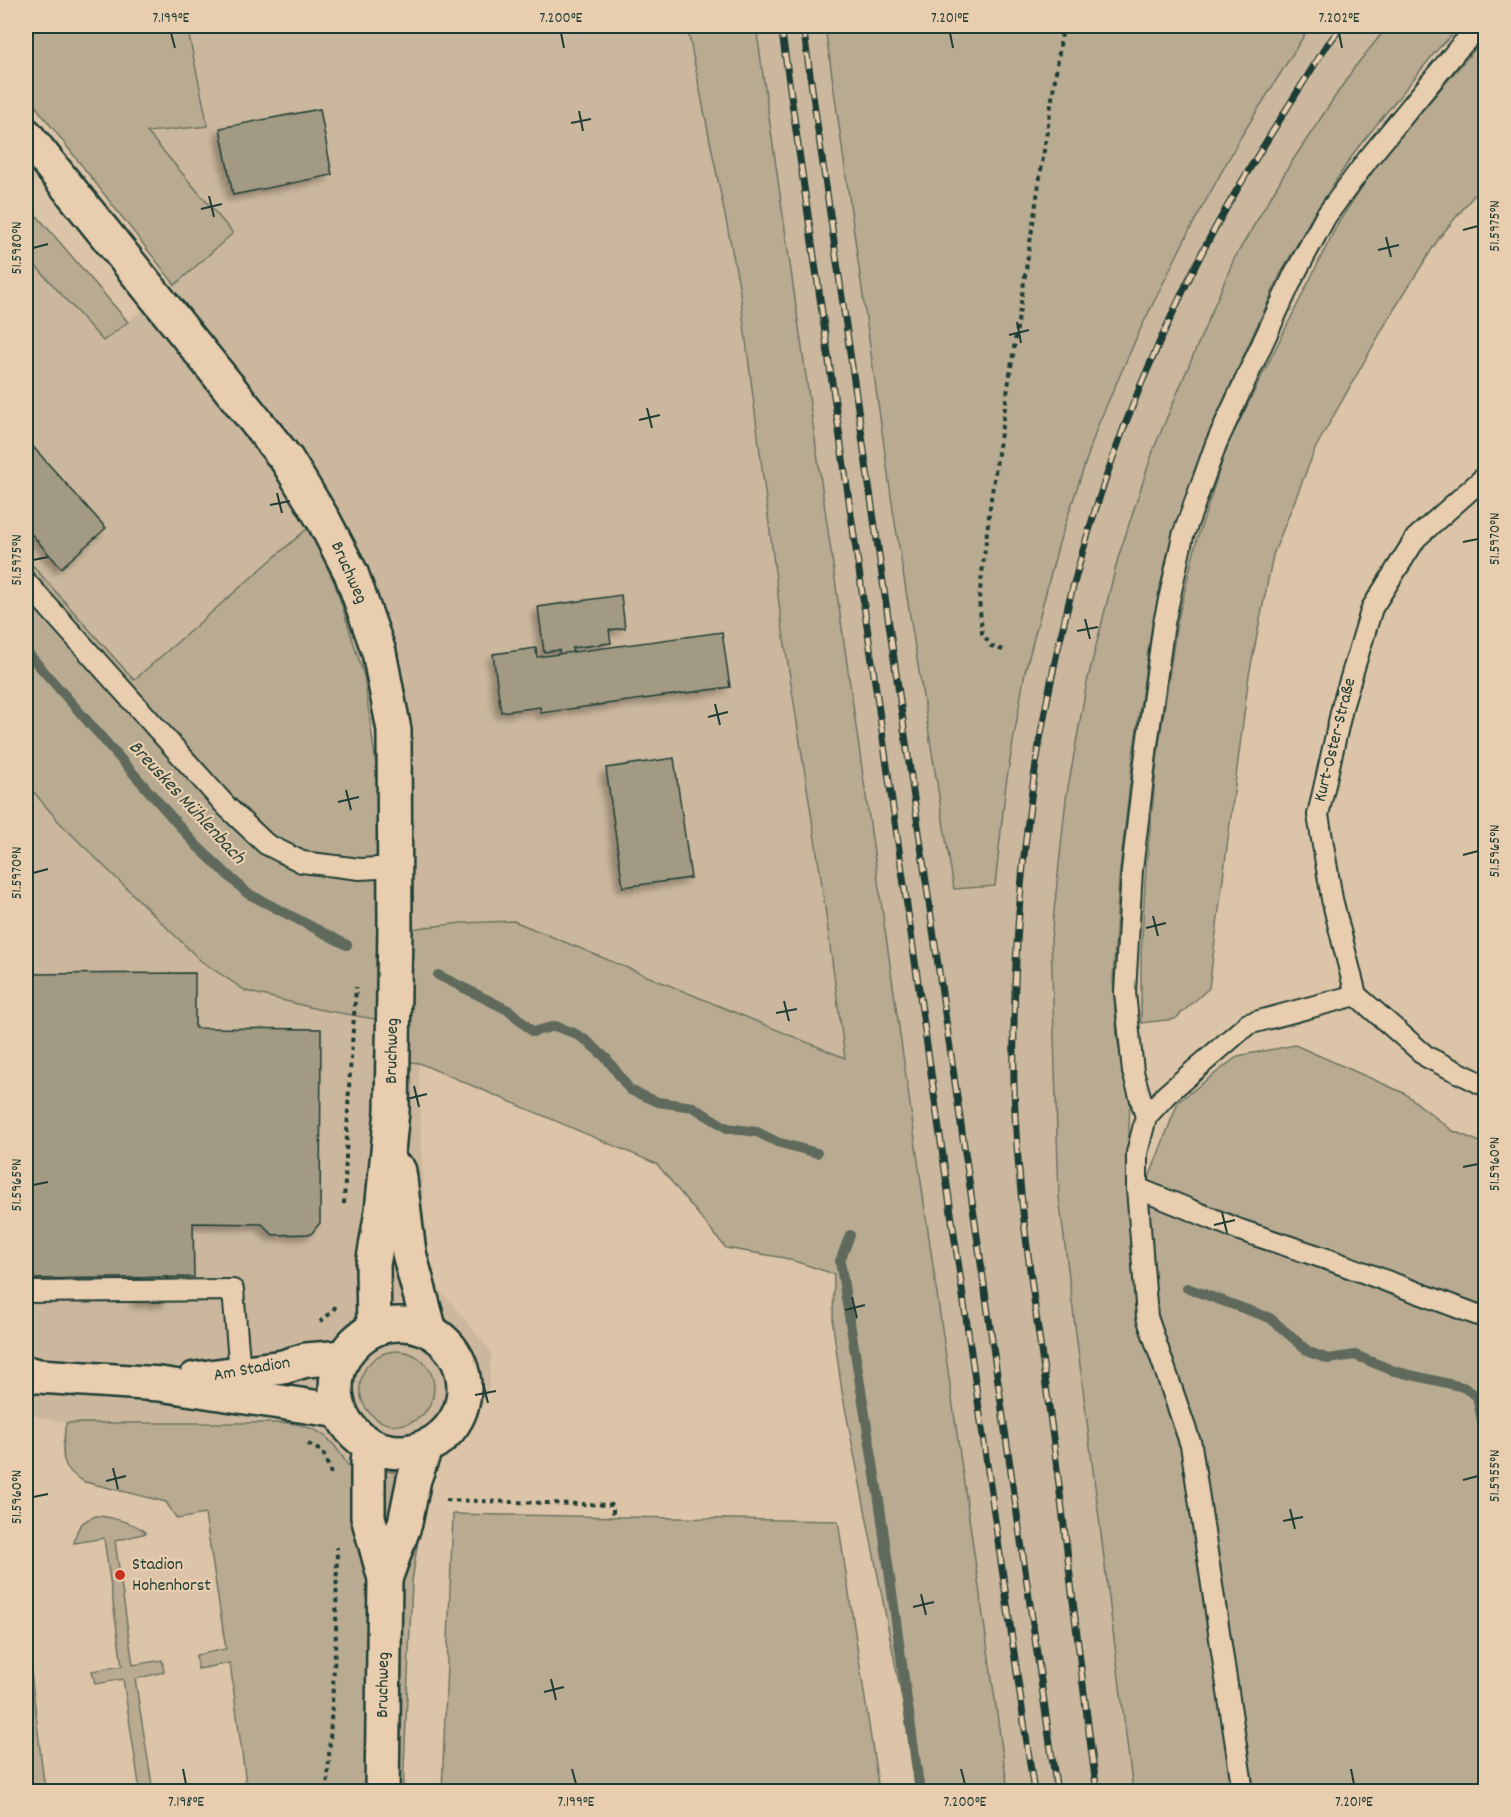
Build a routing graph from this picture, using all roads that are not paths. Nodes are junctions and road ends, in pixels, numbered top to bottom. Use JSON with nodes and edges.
{"nodes":[{"id":1,"x":1480,"y":26,"type":"edge"},
{"id":2,"x":26,"y":135,"type":"edge"},
{"id":3,"x":1485,"y":476,"type":"edge"},
{"id":4,"x":26,"y":582,"type":"edge"},
{"id":5,"x":395,"y":867,"type":"junction"},
{"id":6,"x":1356,"y":994,"type":"junction"},
{"id":7,"x":1485,"y":1086,"type":"edge"},
{"id":8,"x":392,"y":1111,"type":"junction"},
{"id":9,"x":1146,"y":1117,"type":"junction"},
{"id":10,"x":1137,"y":1188,"type":"junction"},
{"id":11,"x":26,"y":1292,"type":"edge"},
{"id":12,"x":1485,"y":1318,"type":"edge"},
{"id":13,"x":374,"y":1329,"type":"junction"},
{"id":14,"x":430,"y":1331,"type":"junction"},
{"id":15,"x":344,"y":1357,"type":"junction"},
{"id":16,"x":26,"y":1373,"type":"edge"},
{"id":17,"x":244,"y":1385,"type":"junction"},
{"id":18,"x":340,"y":1411,"type":"junction"},
{"id":19,"x":370,"y":1444,"type":"junction"},
{"id":20,"x":426,"y":1446,"type":"junction"},
{"id":21,"x":386,"y":1579,"type":"junction"},
{"id":22,"x":382,"y":1791,"type":"edge"},
{"id":23,"x":1243,"y":1791,"type":"edge"}],
"edges":[{"from":1,"to":9,"type":"lane"},
{"from":2,"to":5,"type":"street","name":"Bruchweg"},
{"from":3,"to":6,"type":"lane","name":"Kurt-Oster-Straße"},
{"from":4,"to":5,"type":"lane"},
{"from":5,"to":8,"type":"street","name":"Bruchweg"},
{"from":6,"to":7,"type":"lane"},
{"from":6,"to":9,"type":"lane"},
{"from":8,"to":13,"type":"street","name":"Bruchweg"},
{"from":8,"to":14,"type":"street","name":"Bruchweg"},
{"from":9,"to":10,"type":"lane"},
{"from":10,"to":12,"type":"lane"},
{"from":10,"to":23,"type":"lane"},
{"from":11,"to":17,"type":"lane"},
{"from":13,"to":14,"type":"street"},
{"from":13,"to":15,"type":"street"},
{"from":14,"to":20,"type":"street"},
{"from":15,"to":17,"type":"street","name":"Am Stadion"},
{"from":15,"to":18,"type":"street"},
{"from":16,"to":17,"type":"street","name":"Am Stadion"},
{"from":17,"to":18,"type":"street","name":"Am Stadion"},
{"from":18,"to":19,"type":"street"},
{"from":19,"to":20,"type":"street"},
{"from":19,"to":21,"type":"street","name":"Bruchweg"},
{"from":20,"to":21,"type":"street","name":"Bruchweg"},
{"from":21,"to":22,"type":"street","name":"Bruchweg"}]}
